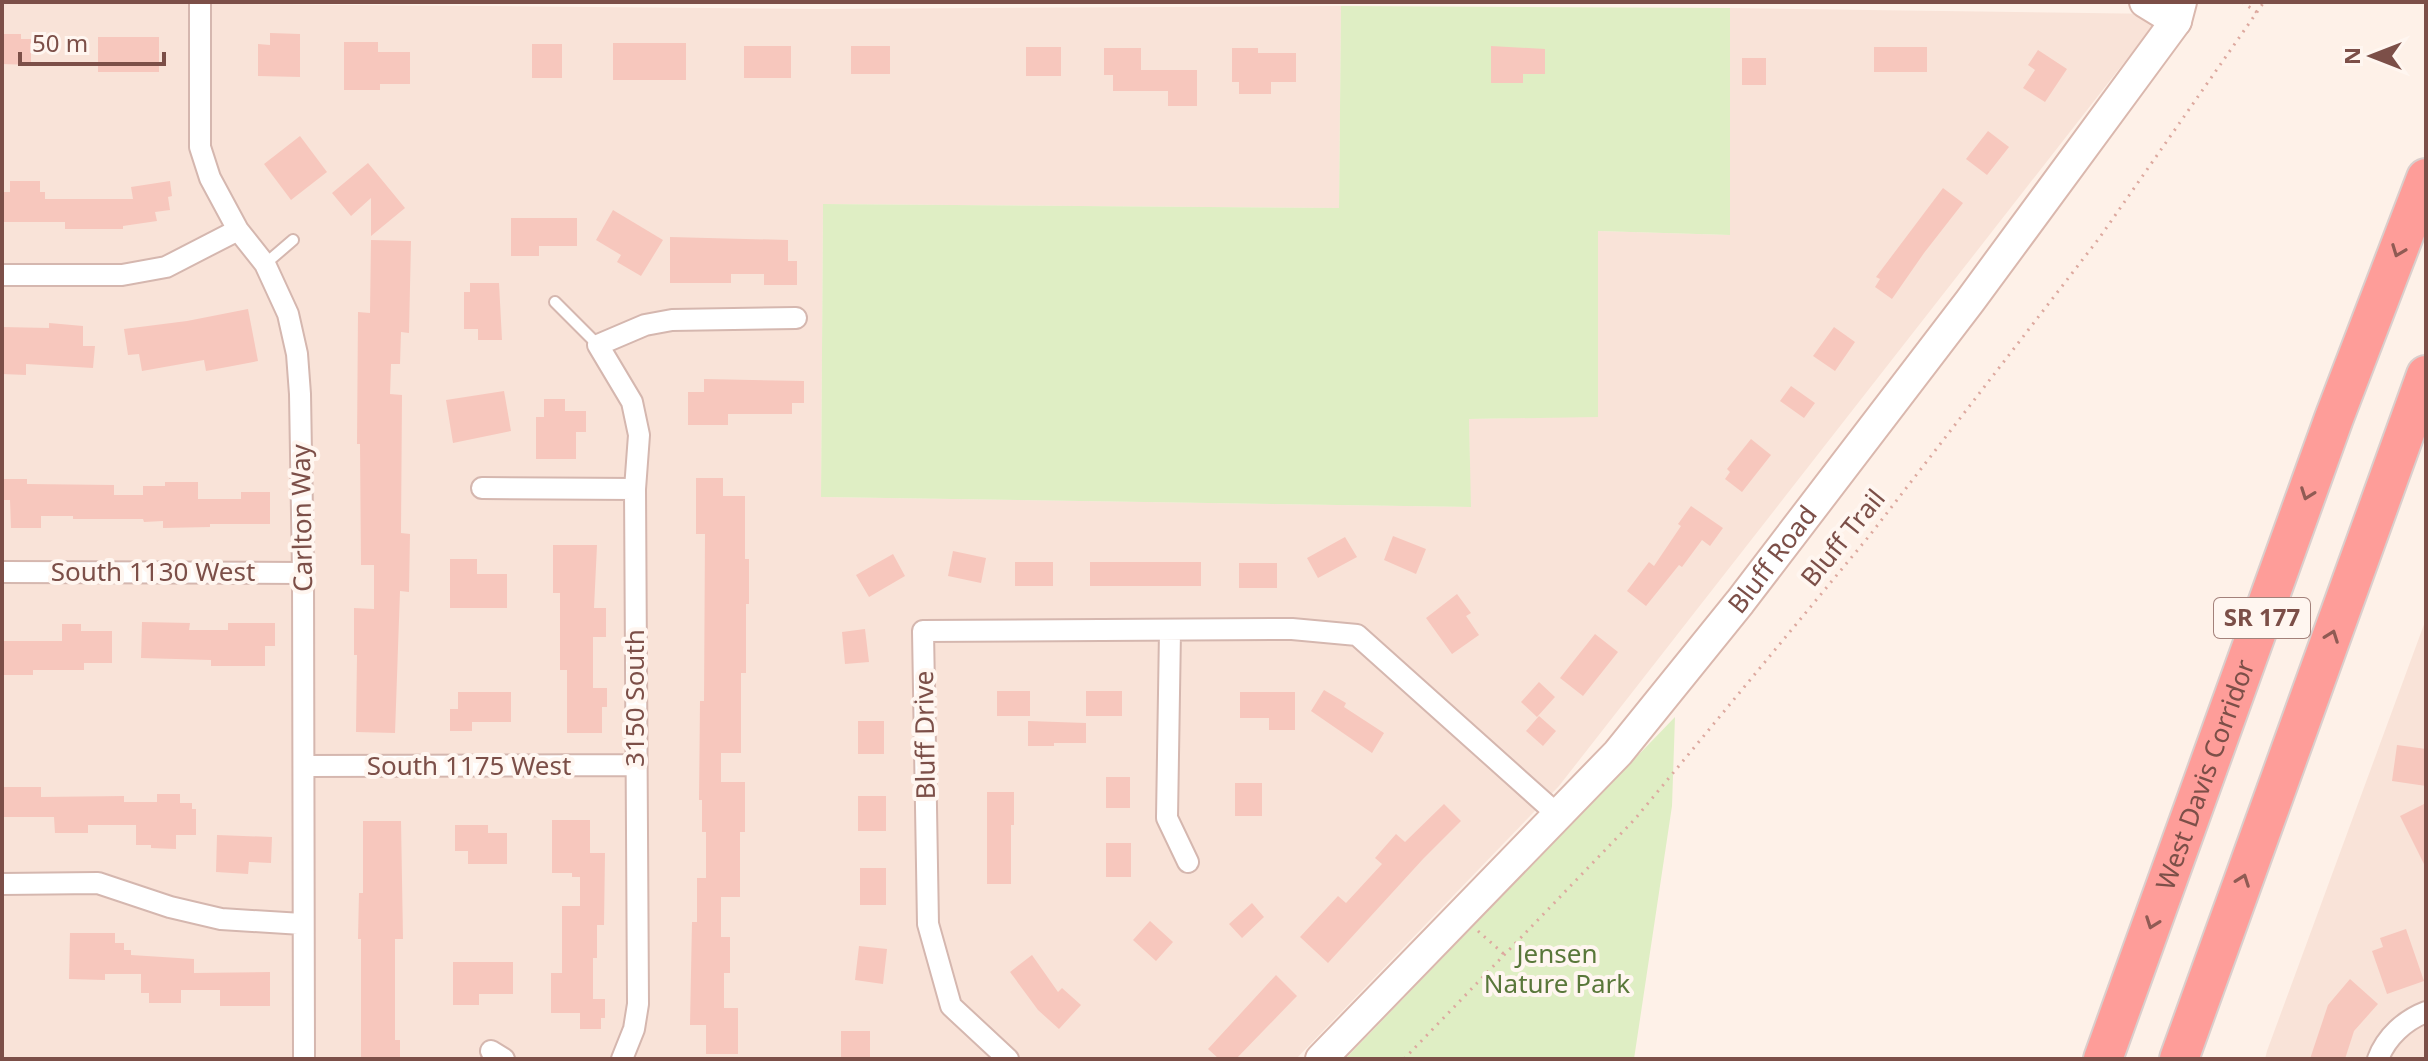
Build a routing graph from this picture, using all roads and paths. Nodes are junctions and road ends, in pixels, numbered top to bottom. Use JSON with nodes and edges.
{"nodes":[{"id":1,"x":200,"y":2,"type":"edge"},
{"id":2,"x":2145,"y":2,"type":"edge"},
{"id":3,"x":2205,"y":2,"type":"edge"},
{"id":4,"x":2242,"y":2,"type":"edge"},
{"id":5,"x":2264,"y":2,"type":"edge"},
{"id":6,"x":2178,"y":12,"type":"edge"},
{"id":7,"x":2258,"y":13,"type":"junction"},
{"id":8,"x":2426,"y":178,"type":"edge"},
{"id":9,"x":238,"y":230,"type":"junction"},
{"id":10,"x":293,"y":240,"type":"dead end"},
{"id":11,"x":265,"y":264,"type":"junction"},
{"id":12,"x":2,"y":275,"type":"edge"},
{"id":13,"x":555,"y":302,"type":"dead end"},
{"id":14,"x":796,"y":318,"type":"dead end"},
{"id":15,"x":598,"y":345,"type":"junction"},
{"id":16,"x":2426,"y":375,"type":"edge"},
{"id":17,"x":482,"y":488,"type":"dead end"},
{"id":18,"x":635,"y":489,"type":"junction"},
{"id":19,"x":2,"y":572,"type":"edge"},
{"id":20,"x":303,"y":573,"type":"junction"},
{"id":21,"x":1170,"y":631,"type":"junction"},
{"id":22,"x":635,"y":765,"type":"junction"},
{"id":23,"x":304,"y":766,"type":"junction"},
{"id":24,"x":1558,"y":815,"type":"junction"},
{"id":25,"x":1188,"y":862,"type":"dead end"},
{"id":26,"x":2,"y":884,"type":"edge"},
{"id":27,"x":1461,"y":916,"type":"junction"},
{"id":28,"x":302,"y":924,"type":"junction"},
{"id":29,"x":1505,"y":955,"type":"junction"},
{"id":30,"x":2417,"y":1016,"type":"edge"},
{"id":31,"x":304,"y":1059,"type":"edge"},
{"id":32,"x":622,"y":1059,"type":"edge"},
{"id":33,"x":1008,"y":1059,"type":"edge"},
{"id":34,"x":1321,"y":1059,"type":"edge"},
{"id":35,"x":1404,"y":1059,"type":"edge"},
{"id":36,"x":2103,"y":1059,"type":"edge"},
{"id":37,"x":2179,"y":1059,"type":"edge"},
{"id":38,"x":2378,"y":1059,"type":"edge"}],
"edges":[{"from":1,"to":9,"type":"street","name":"Carlton Way"},
{"from":2,"to":6,"type":"main road"},
{"from":3,"to":6,"type":"main road","name":"Bluff Road"},
{"from":4,"to":7,"type":"path"},
{"from":5,"to":7,"type":"path","name":"Bluff Trail"},
{"from":6,"to":24,"type":"main road","name":"Bluff Road"},
{"from":7,"to":29,"type":"path","name":"Bluff Trail"},
{"from":8,"to":36,"type":"highway","name":"West Davis Corridor","number":"SR 177","one_way":true},
{"from":9,"to":11,"type":"street","name":"Carlton Way"},
{"from":9,"to":12,"type":"street"},
{"from":10,"to":11,"type":"lane"},
{"from":11,"to":20,"type":"street","name":"Carlton Way"},
{"from":13,"to":15,"type":"lane"},
{"from":14,"to":15,"type":"street"},
{"from":15,"to":18,"type":"street","name":"3150 South"},
{"from":37,"to":16,"type":"highway","number":"SR 177","one_way":true},
{"from":17,"to":18,"type":"street"},
{"from":18,"to":22,"type":"street","name":"3150 South"},
{"from":19,"to":20,"type":"street","name":"South 1130 West"},
{"from":20,"to":23,"type":"street","name":"Carlton Way"},
{"from":21,"to":24,"type":"street","name":"Bluff Drive"},
{"from":21,"to":25,"type":"street"},
{"from":21,"to":33,"type":"street","name":"Bluff Drive"},
{"from":22,"to":23,"type":"street","name":"South 1175 West"},
{"from":22,"to":32,"type":"street","name":"3150 South"},
{"from":23,"to":28,"type":"street","name":"Carlton Way"},
{"from":24,"to":27,"type":"main road","name":"Bluff Road"},
{"from":26,"to":28,"type":"street"},
{"from":27,"to":29,"type":"path"},
{"from":27,"to":34,"type":"main road","name":"Bluff Road"},
{"from":28,"to":31,"type":"street","name":"Carlton Way"},
{"from":29,"to":35,"type":"path","name":"Bluff Trail"},
{"from":30,"to":38,"type":"street"}]}
